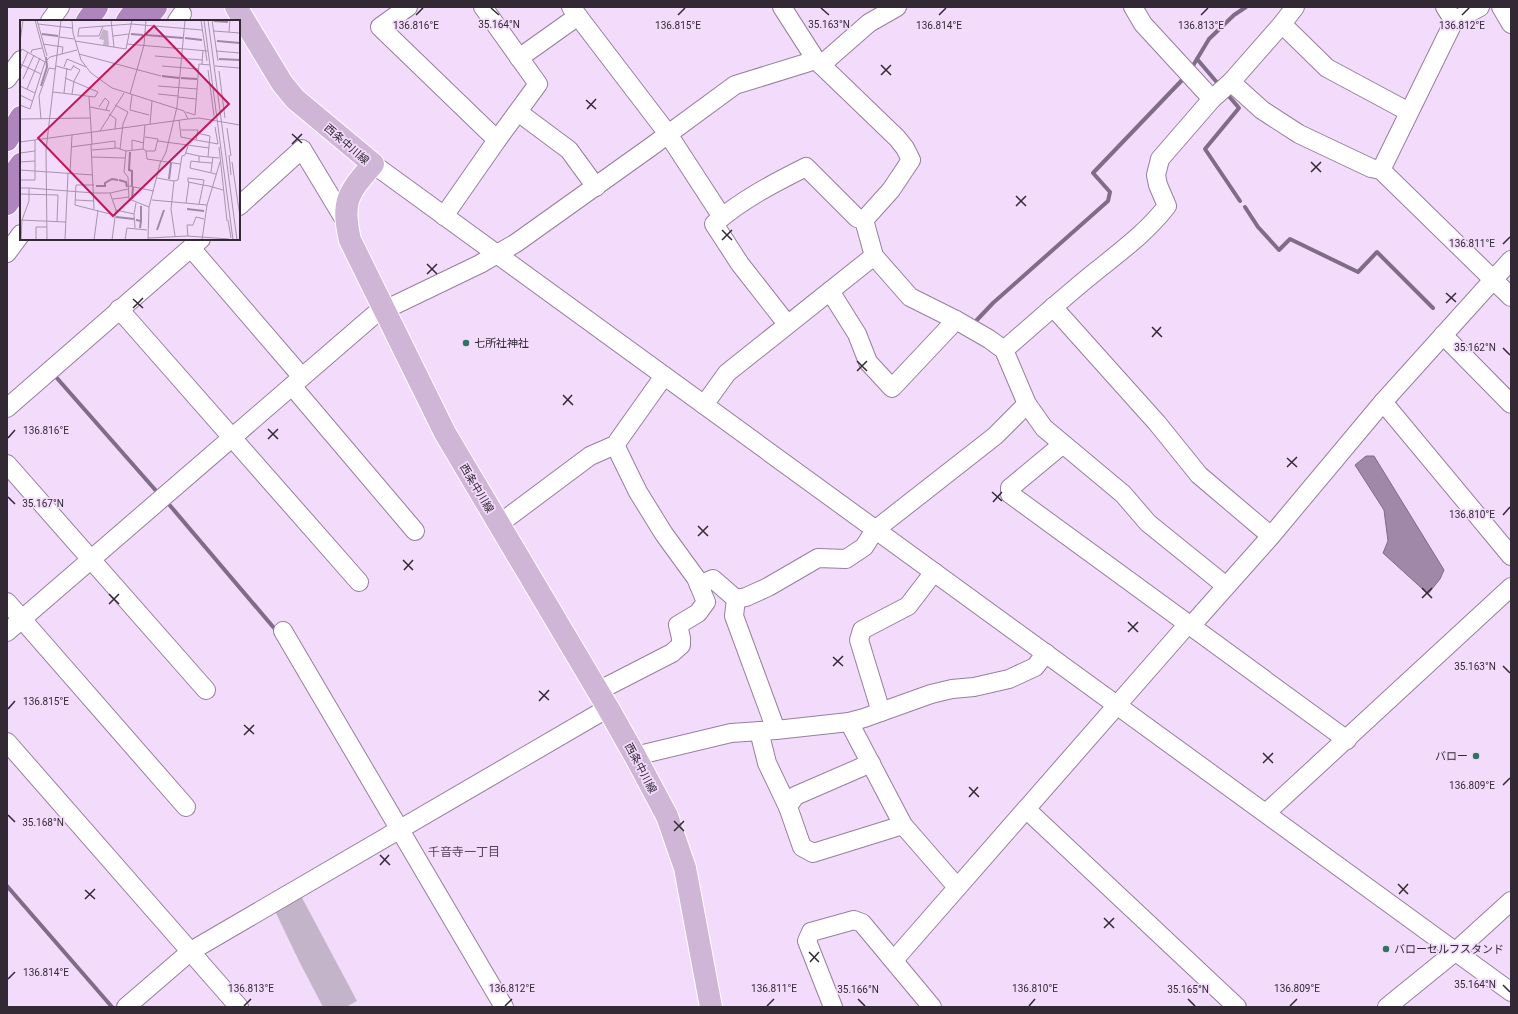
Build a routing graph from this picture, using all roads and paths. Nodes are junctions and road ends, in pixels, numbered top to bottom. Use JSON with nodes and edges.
{"nodes":[{"id":1,"x":60,"y":7,"type":"edge"},
{"id":2,"x":92,"y":7,"type":"edge"},
{"id":3,"x":98,"y":7,"type":"edge"},
{"id":4,"x":113,"y":7,"type":"edge"},
{"id":5,"x":137,"y":7,"type":"edge"},
{"id":6,"x":151,"y":7,"type":"edge"},
{"id":7,"x":156,"y":7,"type":"edge"},
{"id":8,"x":236,"y":7,"type":"edge"},
{"id":9,"x":408,"y":7,"type":"edge"},
{"id":10,"x":483,"y":7,"type":"edge"},
{"id":11,"x":782,"y":7,"type":"edge"},
{"id":12,"x":896,"y":7,"type":"edge"},
{"id":13,"x":1133,"y":7,"type":"edge"},
{"id":14,"x":1295,"y":7,"type":"edge"},
{"id":15,"x":1480,"y":7,"type":"edge"},
{"id":16,"x":1501,"y":7,"type":"edge"},
{"id":17,"x":575,"y":12,"type":"edge"},
{"id":18,"x":1450,"y":14,"type":"edge"},
{"id":19,"x":51,"y":20,"type":"edge"},
{"id":20,"x":83,"y":20,"type":"edge"},
{"id":21,"x":88,"y":20,"type":"edge"},
{"id":22,"x":103,"y":20,"type":"edge"},
{"id":23,"x":127,"y":20,"type":"edge"},
{"id":24,"x":142,"y":20,"type":"edge"},
{"id":25,"x":145,"y":20,"type":"edge"},
{"id":26,"x":1282,"y":24,"type":"junction"},
{"id":27,"x":1511,"y":24,"type":"edge"},
{"id":28,"x":519,"y":58,"type":"junction"},
{"id":29,"x":20,"y":61,"type":"edge"},
{"id":30,"x":819,"y":62,"type":"junction"},
{"id":31,"x":7,"y":79,"type":"edge"},
{"id":32,"x":1231,"y":82,"type":"junction"},
{"id":33,"x":1212,"y":99,"type":"junction"},
{"id":34,"x":20,"y":111,"type":"edge"},
{"id":35,"x":518,"y":112,"type":"junction"},
{"id":36,"x":1409,"y":112,"type":"junction"},
{"id":37,"x":20,"y":120,"type":"edge"},
{"id":38,"x":7,"y":129,"type":"edge"},
{"id":39,"x":20,"y":133,"type":"edge"},
{"id":40,"x":668,"y":134,"type":"junction"},
{"id":41,"x":7,"y":140,"type":"edge"},
{"id":42,"x":497,"y":140,"type":"junction"},
{"id":43,"x":7,"y":151,"type":"edge"},
{"id":44,"x":373,"y":164,"type":"junction"},
{"id":45,"x":20,"y":165,"type":"edge"},
{"id":46,"x":1381,"y":170,"type":"junction"},
{"id":47,"x":20,"y":178,"type":"edge"},
{"id":48,"x":7,"y":183,"type":"edge"},
{"id":49,"x":20,"y":186,"type":"edge"},
{"id":50,"x":596,"y":187,"type":"junction"},
{"id":51,"x":7,"y":195,"type":"edge"},
{"id":52,"x":7,"y":204,"type":"edge"},
{"id":53,"x":240,"y":205,"type":"edge"},
{"id":54,"x":444,"y":216,"type":"junction"},
{"id":55,"x":722,"y":217,"type":"junction"},
{"id":56,"x":864,"y":220,"type":"junction"},
{"id":57,"x":346,"y":222,"type":"junction"},
{"id":58,"x":16,"y":236,"type":"edge"},
{"id":59,"x":196,"y":244,"type":"edge"},
{"id":60,"x":7,"y":253,"type":"edge"},
{"id":61,"x":496,"y":254,"type":"junction"},
{"id":62,"x":874,"y":256,"type":"junction"},
{"id":63,"x":1511,"y":260,"type":"edge"},
{"id":64,"x":1493,"y":279,"type":"junction"},
{"id":65,"x":830,"y":291,"type":"junction"},
{"id":66,"x":1511,"y":297,"type":"edge"},
{"id":67,"x":1053,"y":307,"type":"junction"},
{"id":68,"x":119,"y":309,"type":"junction"},
{"id":69,"x":384,"y":310,"type":"junction"},
{"id":70,"x":956,"y":320,"type":"junction"},
{"id":71,"x":787,"y":324,"type":"junction"},
{"id":72,"x":1443,"y":335,"type":"junction"},
{"id":73,"x":1004,"y":350,"type":"junction"},
{"id":74,"x":664,"y":376,"type":"junction"},
{"id":75,"x":297,"y":382,"type":"junction"},
{"id":76,"x":1383,"y":402,"type":"junction"},
{"id":77,"x":1027,"y":404,"type":"junction"},
{"id":78,"x":1511,"y":404,"type":"edge"},
{"id":79,"x":704,"y":405,"type":"junction"},
{"id":80,"x":7,"y":408,"type":"edge"},
{"id":81,"x":232,"y":437,"type":"junction"},
{"id":82,"x":1063,"y":444,"type":"junction"},
{"id":83,"x":615,"y":445,"type":"junction"},
{"id":84,"x":7,"y":464,"type":"edge"},
{"id":85,"x":499,"y":524,"type":"junction"},
{"id":86,"x":875,"y":530,"type":"junction"},
{"id":87,"x":416,"y":531,"type":"dead end"},
{"id":88,"x":1271,"y":536,"type":"junction"},
{"id":89,"x":1511,"y":556,"type":"edge"},
{"id":90,"x":91,"y":559,"type":"junction"},
{"id":91,"x":934,"y":572,"type":"junction"},
{"id":92,"x":359,"y":582,"type":"dead end"},
{"id":93,"x":699,"y":585,"type":"junction"},
{"id":94,"x":1226,"y":586,"type":"junction"},
{"id":95,"x":1511,"y":587,"type":"edge"},
{"id":96,"x":736,"y":599,"type":"junction"},
{"id":97,"x":7,"y":602,"type":"edge"},
{"id":98,"x":22,"y":619,"type":"junction"},
{"id":99,"x":1190,"y":625,"type":"junction"},
{"id":100,"x":283,"y":631,"type":"dead end"},
{"id":101,"x":7,"y":632,"type":"edge"},
{"id":102,"x":1046,"y":653,"type":"junction"},
{"id":103,"x":206,"y":690,"type":"dead end"},
{"id":104,"x":603,"y":700,"type":"junction"},
{"id":105,"x":1117,"y":705,"type":"junction"},
{"id":106,"x":881,"y":712,"type":"junction"},
{"id":107,"x":849,"y":722,"type":"junction"},
{"id":108,"x":767,"y":730,"type":"junction"},
{"id":109,"x":1346,"y":740,"type":"junction"},
{"id":110,"x":7,"y":742,"type":"edge"},
{"id":111,"x":635,"y":756,"type":"junction"},
{"id":112,"x":871,"y":763,"type":"junction"},
{"id":113,"x":186,"y":807,"type":"dead end"},
{"id":114,"x":788,"y":807,"type":"junction"},
{"id":115,"x":1026,"y":809,"type":"junction"},
{"id":116,"x":1266,"y":813,"type":"junction"},
{"id":117,"x":902,"y":825,"type":"junction"},
{"id":118,"x":399,"y":830,"type":"junction"},
{"id":119,"x":957,"y":887,"type":"junction"},
{"id":120,"x":1511,"y":901,"type":"edge"},
{"id":121,"x":190,"y":951,"type":"junction"},
{"id":122,"x":1456,"y":951,"type":"junction"},
{"id":123,"x":894,"y":960,"type":"junction"},
{"id":124,"x":1511,"y":992,"type":"edge"},
{"id":125,"x":126,"y":1007,"type":"edge"},
{"id":126,"x":239,"y":1007,"type":"edge"},
{"id":127,"x":504,"y":1007,"type":"edge"},
{"id":128,"x":711,"y":1007,"type":"edge"},
{"id":129,"x":833,"y":1007,"type":"edge"},
{"id":130,"x":932,"y":1007,"type":"edge"},
{"id":131,"x":1237,"y":1007,"type":"edge"},
{"id":132,"x":1387,"y":1007,"type":"edge"}],
"edges":[{"from":1,"to":19,"type":"street"},
{"from":2,"to":20,"type":"highway"},
{"from":3,"to":21,"type":"highway"},
{"from":4,"to":22,"type":"highway"},
{"from":5,"to":23,"type":"highway"},
{"from":6,"to":24,"type":"highway"},
{"from":7,"to":25,"type":"highway"},
{"from":8,"to":44,"type":"main road","name":"西条中川線"},
{"from":9,"to":42,"type":"street"},
{"from":10,"to":28,"type":"street"},
{"from":11,"to":30,"type":"street"},
{"from":12,"to":30,"type":"street"},
{"from":13,"to":33,"type":"street"},
{"from":14,"to":26,"type":"street"},
{"from":15,"to":18,"type":"street"},
{"from":16,"to":27,"type":"street"},
{"from":17,"to":28,"type":"street"},
{"from":17,"to":40,"type":"street"},
{"from":18,"to":36,"type":"street"},
{"from":26,"to":32,"type":"street"},
{"from":26,"to":36,"type":"street"},
{"from":28,"to":35,"type":"street"},
{"from":29,"to":31,"type":"street"},
{"from":30,"to":40,"type":"street"},
{"from":30,"to":56,"type":"street"},
{"from":32,"to":33,"type":"street"},
{"from":32,"to":46,"type":"street"},
{"from":33,"to":67,"type":"street"},
{"from":34,"to":38,"type":"highway"},
{"from":35,"to":42,"type":"street"},
{"from":35,"to":50,"type":"street"},
{"from":36,"to":46,"type":"street"},
{"from":37,"to":41,"type":"highway"},
{"from":39,"to":43,"type":"highway"},
{"from":40,"to":50,"type":"street"},
{"from":40,"to":55,"type":"street"},
{"from":42,"to":54,"type":"street"},
{"from":44,"to":54,"type":"street"},
{"from":44,"to":57,"type":"main road","name":"西条中川線"},
{"from":45,"to":48,"type":"highway"},
{"from":46,"to":64,"type":"street"},
{"from":47,"to":51,"type":"highway"},
{"from":49,"to":52,"type":"highway"},
{"from":50,"to":61,"type":"street"},
{"from":53,"to":57,"type":"street"},
{"from":54,"to":61,"type":"street"},
{"from":55,"to":56,"type":"street"},
{"from":55,"to":71,"type":"street"},
{"from":56,"to":62,"type":"street"},
{"from":57,"to":69,"type":"main road","name":"西条中川線"},
{"from":58,"to":60,"type":"street"},
{"from":59,"to":68,"type":"street"},
{"from":59,"to":75,"type":"street"},
{"from":61,"to":69,"type":"street"},
{"from":61,"to":74,"type":"street"},
{"from":62,"to":65,"type":"street"},
{"from":62,"to":70,"type":"street"},
{"from":63,"to":64,"type":"street"},
{"from":64,"to":66,"type":"street"},
{"from":64,"to":72,"type":"street"},
{"from":65,"to":70,"type":"street"},
{"from":65,"to":71,"type":"street"},
{"from":67,"to":73,"type":"street"},
{"from":67,"to":88,"type":"street"},
{"from":68,"to":80,"type":"street"},
{"from":68,"to":81,"type":"street"},
{"from":69,"to":75,"type":"street"},
{"from":69,"to":85,"type":"main road","name":"西条中川線"},
{"from":70,"to":73,"type":"street"},
{"from":71,"to":79,"type":"street"},
{"from":72,"to":76,"type":"street"},
{"from":72,"to":78,"type":"street"},
{"from":73,"to":77,"type":"street"},
{"from":74,"to":79,"type":"street"},
{"from":74,"to":83,"type":"street"},
{"from":75,"to":81,"type":"street"},
{"from":75,"to":87,"type":"street"},
{"from":76,"to":88,"type":"street"},
{"from":76,"to":89,"type":"street"},
{"from":77,"to":82,"type":"street"},
{"from":77,"to":86,"type":"street"},
{"from":79,"to":86,"type":"street"},
{"from":81,"to":90,"type":"street"},
{"from":81,"to":92,"type":"street"},
{"from":82,"to":94,"type":"street"},
{"from":82,"to":99,"type":"street"},
{"from":83,"to":85,"type":"street"},
{"from":83,"to":93,"type":"street"},
{"from":84,"to":90,"type":"street"},
{"from":85,"to":104,"type":"main road","name":"西条中川線"},
{"from":86,"to":91,"type":"street"},
{"from":86,"to":96,"type":"street"},
{"from":88,"to":94,"type":"street"},
{"from":90,"to":98,"type":"street"},
{"from":90,"to":103,"type":"street"},
{"from":91,"to":102,"type":"street"},
{"from":91,"to":106,"type":"street"},
{"from":93,"to":96,"type":"street"},
{"from":93,"to":104,"type":"street"},
{"from":94,"to":99,"type":"street"},
{"from":95,"to":109,"type":"street"},
{"from":96,"to":108,"type":"street"},
{"from":97,"to":98,"type":"street"},
{"from":98,"to":101,"type":"street"},
{"from":98,"to":113,"type":"street"},
{"from":99,"to":105,"type":"street"},
{"from":99,"to":109,"type":"street"},
{"from":100,"to":118,"type":"street"},
{"from":102,"to":105,"type":"street"},
{"from":102,"to":106,"type":"street"},
{"from":104,"to":111,"type":"main road","name":"西条中川線"},
{"from":104,"to":118,"type":"street"},
{"from":105,"to":115,"type":"street"},
{"from":105,"to":116,"type":"street"},
{"from":106,"to":107,"type":"street"},
{"from":107,"to":108,"type":"street"},
{"from":107,"to":112,"type":"street"},
{"from":108,"to":111,"type":"street"},
{"from":108,"to":114,"type":"street"},
{"from":109,"to":116,"type":"street"},
{"from":110,"to":121,"type":"street"},
{"from":111,"to":128,"type":"main road","name":"西条中川線"},
{"from":112,"to":114,"type":"street"},
{"from":112,"to":117,"type":"street"},
{"from":114,"to":117,"type":"street"},
{"from":115,"to":119,"type":"street"},
{"from":115,"to":131,"type":"street"},
{"from":116,"to":122,"type":"street"},
{"from":117,"to":119,"type":"street"},
{"from":118,"to":121,"type":"street"},
{"from":118,"to":127,"type":"street"},
{"from":119,"to":123,"type":"street"},
{"from":120,"to":122,"type":"street"},
{"from":121,"to":125,"type":"street"},
{"from":121,"to":126,"type":"street"},
{"from":122,"to":124,"type":"street"},
{"from":122,"to":132,"type":"street"},
{"from":123,"to":129,"type":"street"},
{"from":123,"to":130,"type":"street"}]}
